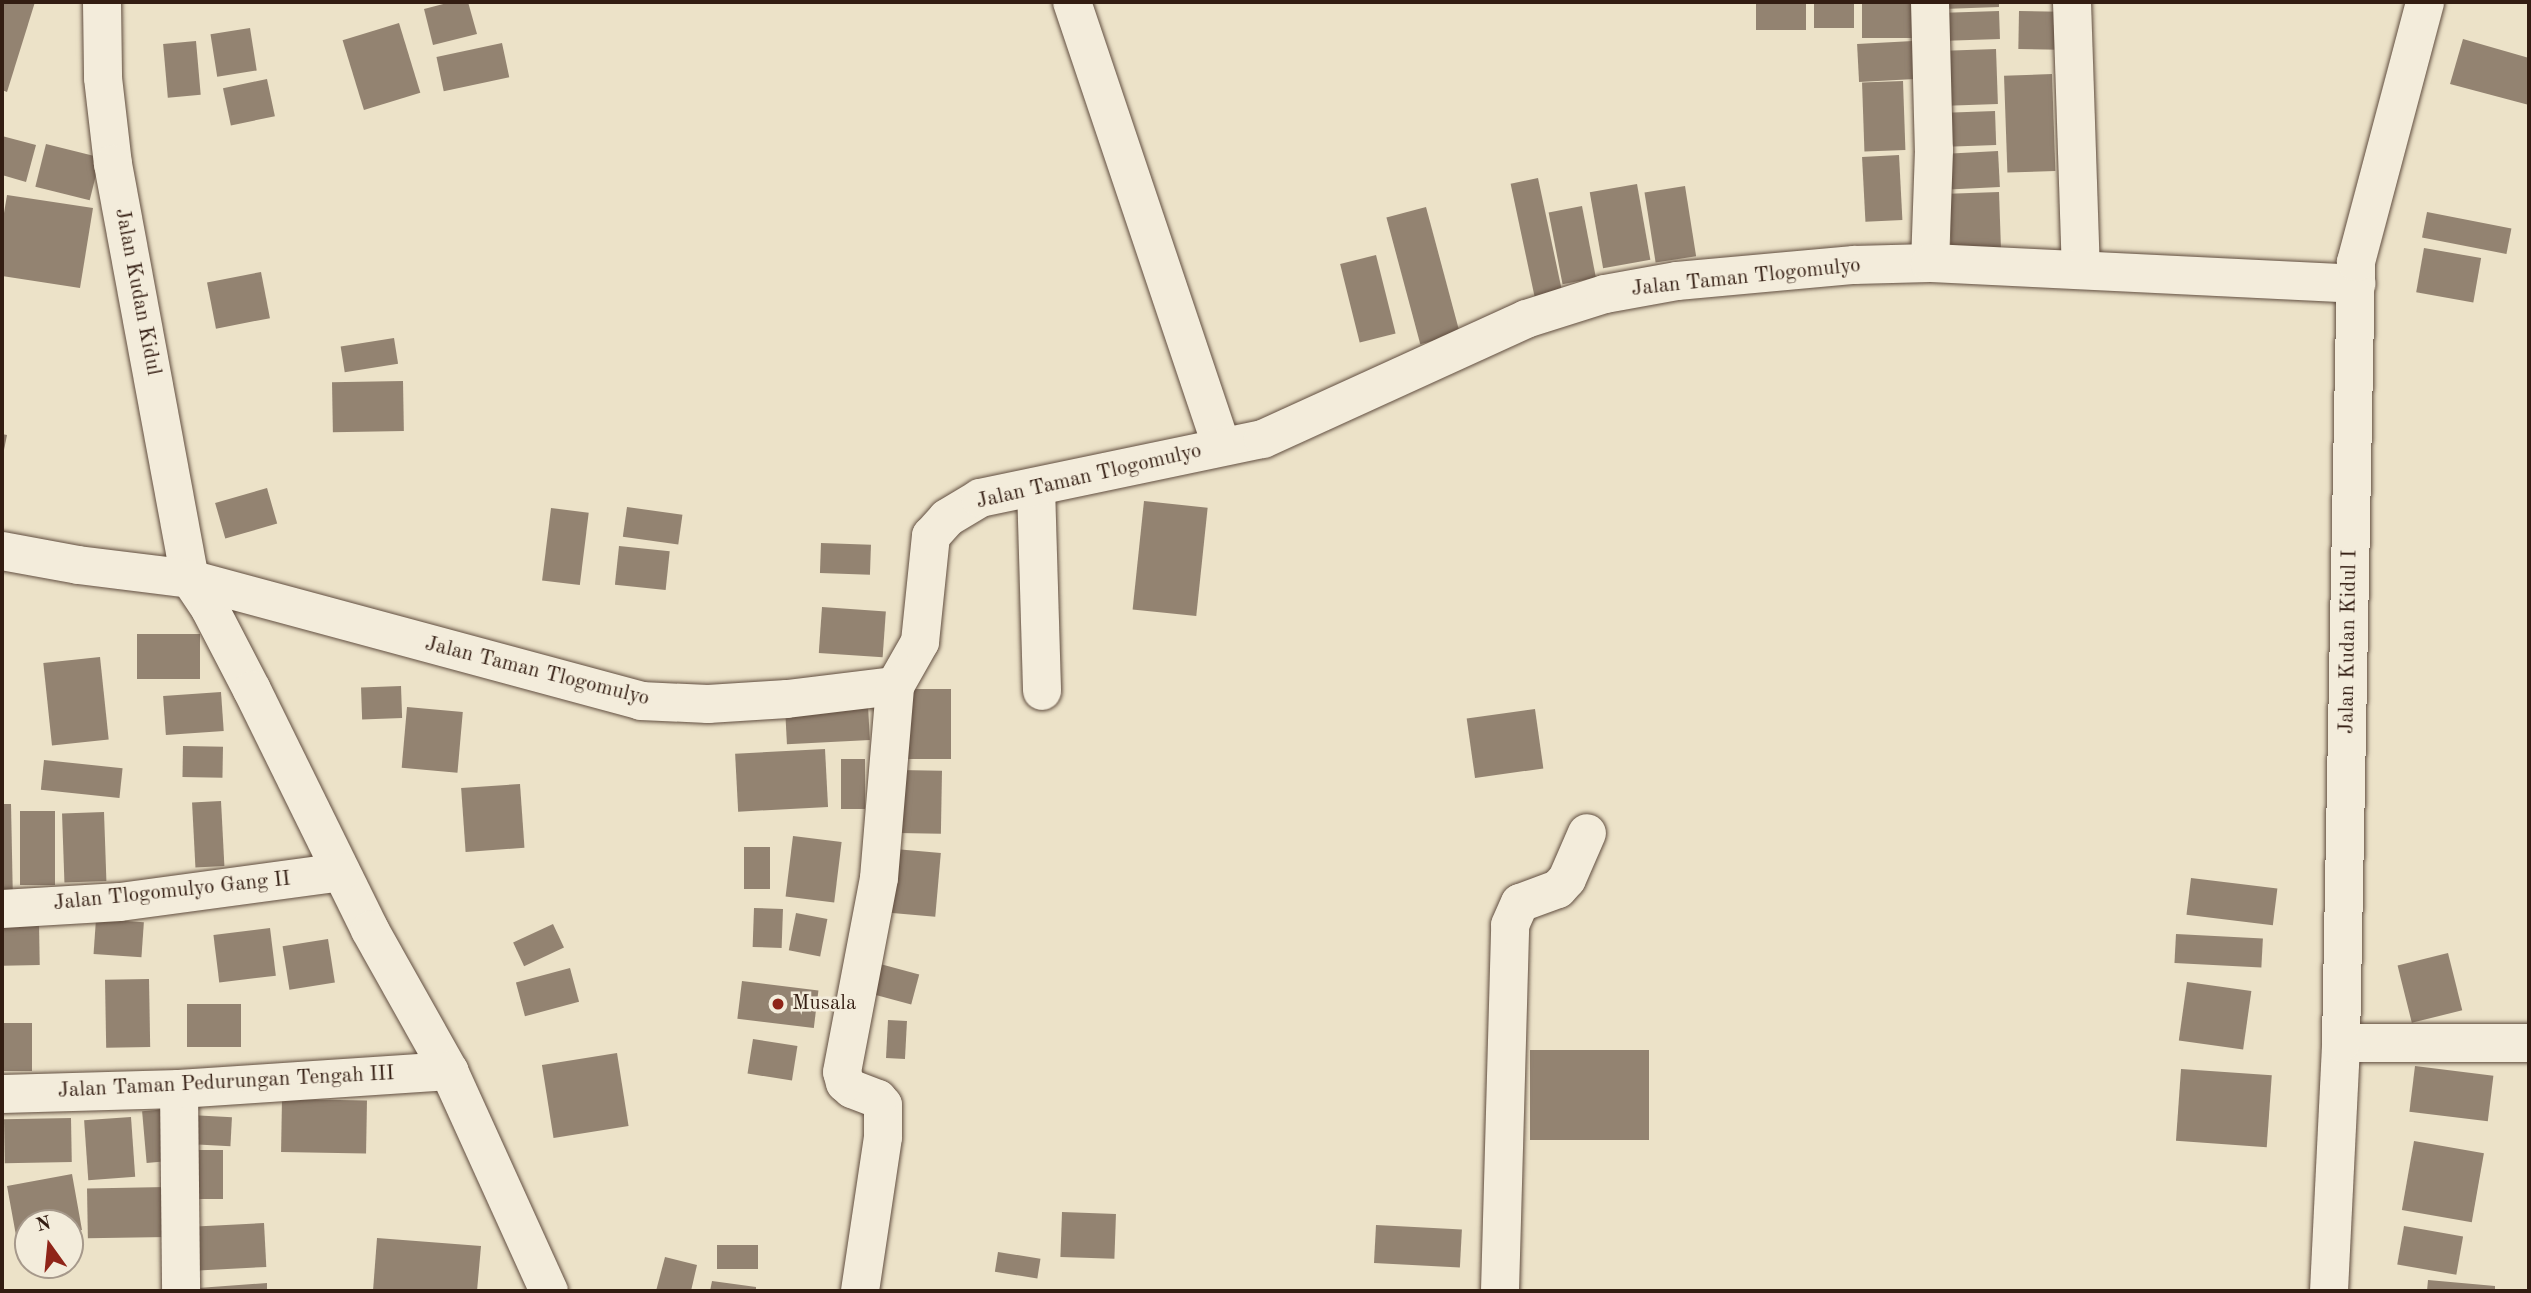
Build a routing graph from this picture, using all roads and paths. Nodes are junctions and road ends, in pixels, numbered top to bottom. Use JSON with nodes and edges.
{"nodes":[{"id":1,"x":102,"y":2,"type":"edge"},
{"id":2,"x":1072,"y":2,"type":"edge"},
{"id":3,"x":1930,"y":2,"type":"edge"},
{"id":4,"x":2072,"y":2,"type":"edge"},
{"id":5,"x":2425,"y":2,"type":"edge"},
{"id":6,"x":1930,"y":263,"type":"junction"},
{"id":7,"x":2081,"y":270,"type":"junction"},
{"id":8,"x":2356,"y":284,"type":"junction"},
{"id":9,"x":1221,"y":446,"type":"junction"},
{"id":10,"x":1036,"y":487,"type":"junction"},
{"id":11,"x":2,"y":551,"type":"edge"},
{"id":12,"x":190,"y":579,"type":"junction"},
{"id":13,"x":895,"y":686,"type":"junction"},
{"id":14,"x":1042,"y":691,"type":"dead end"},
{"id":15,"x":1587,"y":833,"type":"dead end"},
{"id":16,"x":341,"y":872,"type":"junction"},
{"id":17,"x":2,"y":909,"type":"edge"},
{"id":18,"x":2341,"y":1043,"type":"junction"},
{"id":19,"x":2529,"y":1043,"type":"edge"},
{"id":20,"x":449,"y":1071,"type":"junction"},
{"id":21,"x":179,"y":1089,"type":"junction"},
{"id":22,"x":2,"y":1094,"type":"edge"},
{"id":23,"x":181,"y":1291,"type":"edge"},
{"id":24,"x":549,"y":1291,"type":"edge"},
{"id":25,"x":860,"y":1291,"type":"edge"},
{"id":26,"x":1500,"y":1291,"type":"edge"},
{"id":27,"x":2329,"y":1291,"type":"edge"}],
"edges":[{"from":1,"to":12,"type":"street","name":"Jalan Kudan Kidul"},
{"from":2,"to":9,"type":"street"},
{"from":3,"to":6,"type":"street"},
{"from":4,"to":7,"type":"street"},
{"from":5,"to":8,"type":"street","name":"Jalan Kudan Kidul I"},
{"from":6,"to":7,"type":"street","name":"Jalan Taman Tlogomulyo"},
{"from":6,"to":9,"type":"street","name":"Jalan Taman Tlogomulyo"},
{"from":7,"to":8,"type":"street","name":"Jalan Taman Tlogomulyo"},
{"from":8,"to":18,"type":"street","name":"Jalan Kudan Kidul I"},
{"from":9,"to":10,"type":"street","name":"Jalan Taman Tlogomulyo"},
{"from":10,"to":13,"type":"street","name":"Jalan Taman Tlogomulyo"},
{"from":10,"to":14,"type":"street"},
{"from":11,"to":12,"type":"street","name":"Jalan Taman Tlogomulyo"},
{"from":12,"to":13,"type":"street","name":"Jalan Taman Tlogomulyo"},
{"from":12,"to":16,"type":"street"},
{"from":13,"to":25,"type":"street"},
{"from":15,"to":26,"type":"street"},
{"from":16,"to":17,"type":"street","name":"Jalan Tlogomulyo Gang II"},
{"from":16,"to":20,"type":"street"},
{"from":18,"to":19,"type":"street"},
{"from":18,"to":27,"type":"street","name":"Jalan Kudan Kidul I"},
{"from":20,"to":21,"type":"street","name":"Jalan Taman Pedurungan Tengah III"},
{"from":20,"to":24,"type":"street"},
{"from":21,"to":22,"type":"street","name":"Jalan Taman Pedurungan Tengah III"},
{"from":21,"to":23,"type":"street"}]}
